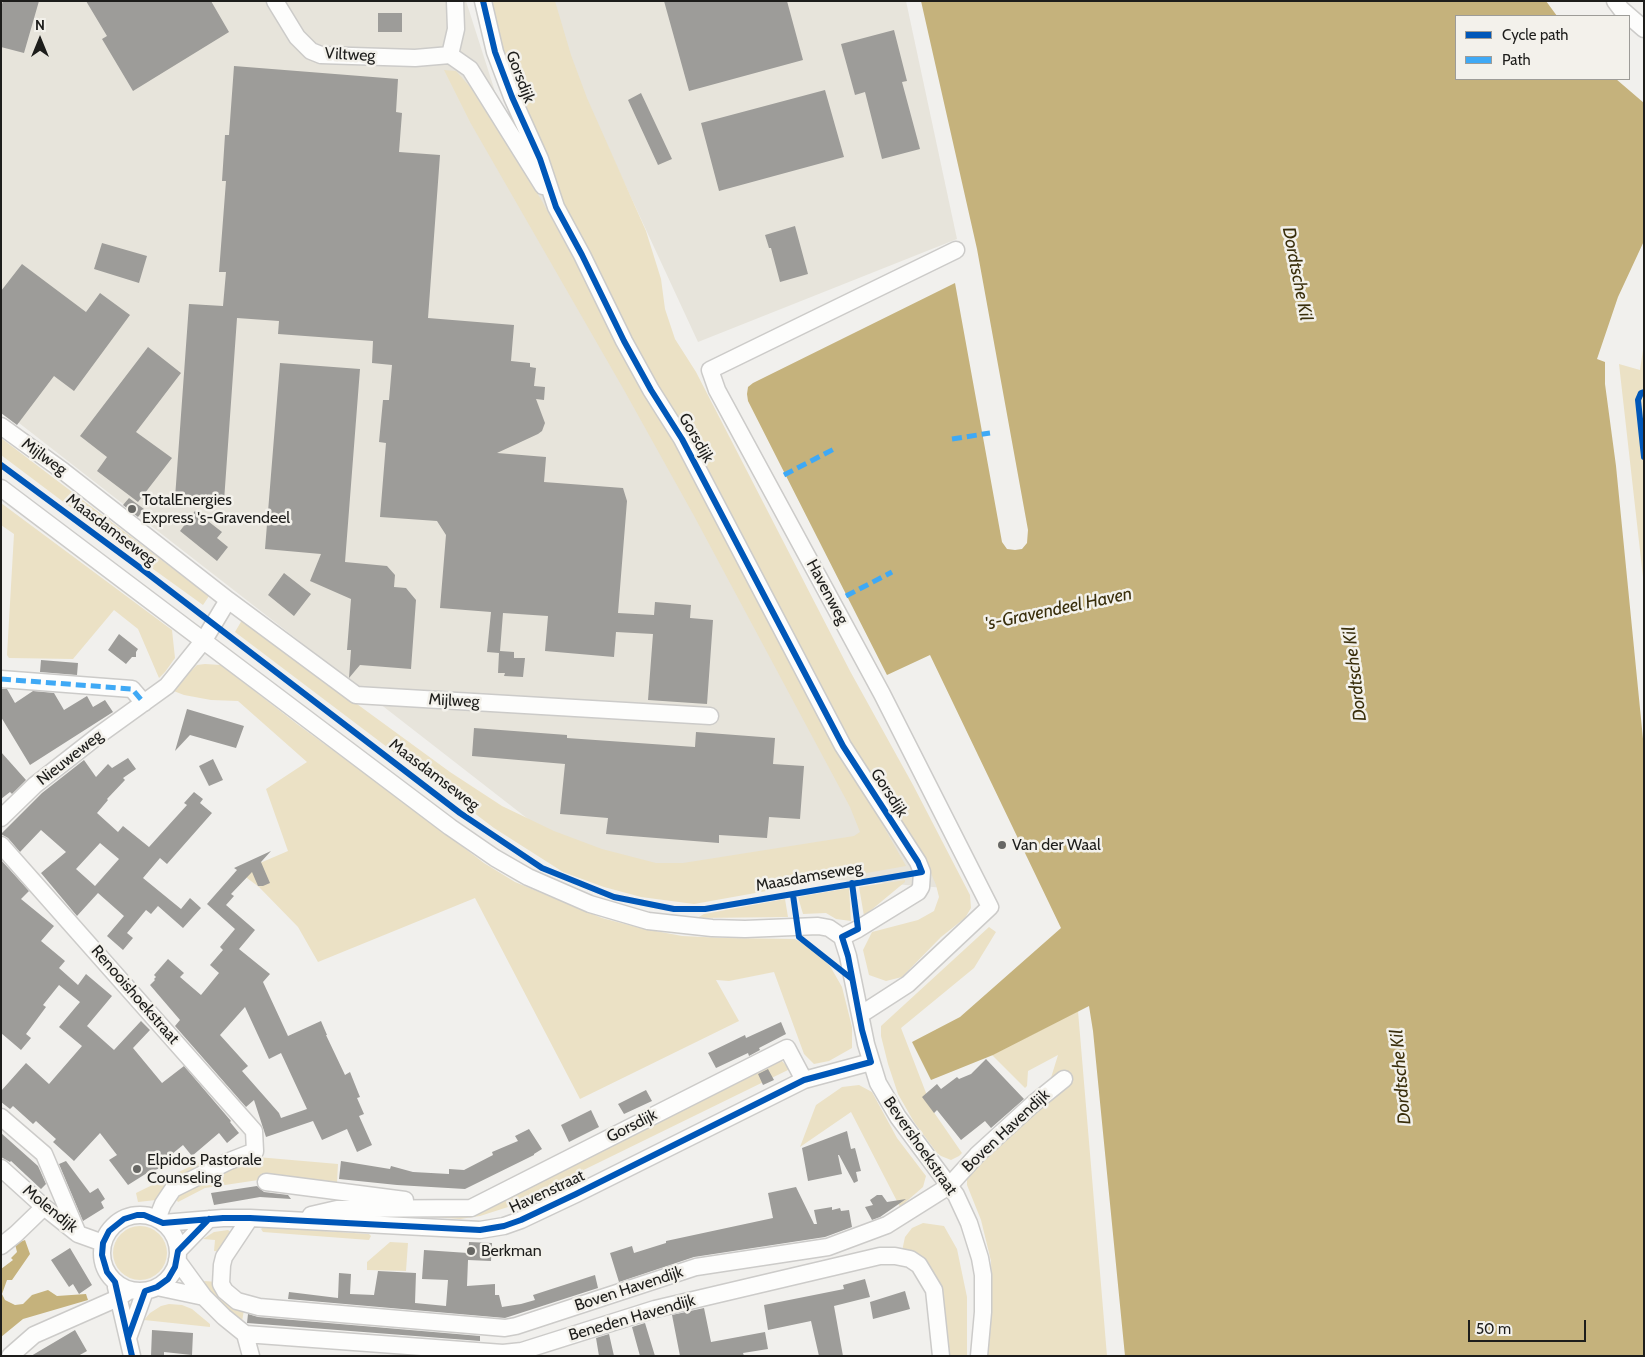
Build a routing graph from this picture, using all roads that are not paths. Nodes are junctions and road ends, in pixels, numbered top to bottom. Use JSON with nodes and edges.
{"nodes":[{"id":1,"x":275,"y":1,"type":"edge"},
{"id":2,"x":455,"y":1,"type":"edge"},
{"id":3,"x":483,"y":1,"type":"edge"},
{"id":4,"x":1615,"y":1,"type":"edge"},
{"id":5,"x":1628,"y":15,"type":"edge"},
{"id":6,"x":1630,"y":17,"type":"edge"},
{"id":7,"x":1644,"y":29,"type":"edge"},
{"id":8,"x":450,"y":55,"type":"junction"},
{"id":9,"x":556,"y":207,"type":"junction"},
{"id":10,"x":956,"y":250,"type":"dead end"},
{"id":11,"x":1,"y":426,"type":"edge"},
{"id":12,"x":1,"y":488,"type":"edge"},
{"id":13,"x":228,"y":600,"type":"junction"},
{"id":14,"x":204,"y":640,"type":"junction"},
{"id":15,"x":1,"y":679,"type":"edge"},
{"id":16,"x":144,"y":703,"type":"junction"},
{"id":17,"x":710,"y":716,"type":"dead end"},
{"id":18,"x":1,"y":818,"type":"edge"},
{"id":19,"x":1,"y":845,"type":"edge"},
{"id":20,"x":842,"y":936,"type":"junction"},
{"id":21,"x":860,"y":1015,"type":"junction"},
{"id":22,"x":871,"y":1062,"type":"junction"},
{"id":23,"x":1064,"y":1079,"type":"dead end"},
{"id":24,"x":804,"y":1080,"type":"junction"},
{"id":25,"x":1,"y":1117,"type":"edge"},
{"id":26,"x":1,"y":1168,"type":"edge"},
{"id":27,"x":266,"y":1182,"type":"dead end"},
{"id":28,"x":949,"y":1186,"type":"junction"},
{"id":29,"x":44,"y":1207,"type":"junction"},
{"id":30,"x":471,"y":1208,"type":"junction"},
{"id":31,"x":250,"y":1218,"type":"junction"},
{"id":32,"x":209,"y":1219,"type":"junction"},
{"id":33,"x":292,"y":1220,"type":"junction"},
{"id":34,"x":160,"y":1221,"type":"junction"},
{"id":35,"x":78,"y":1234,"type":"junction"},
{"id":36,"x":104,"y":1243,"type":"junction"},
{"id":37,"x":1,"y":1246,"type":"edge"},
{"id":38,"x":178,"y":1256,"type":"junction"},
{"id":39,"x":133,"y":1289,"type":"junction"},
{"id":40,"x":204,"y":1297,"type":"junction"},
{"id":41,"x":245,"y":1334,"type":"junction"},
{"id":42,"x":128,"y":1338,"type":"junction"},
{"id":43,"x":419,"y":1351,"type":"edge"},
{"id":44,"x":523,"y":1353,"type":"edge"},
{"id":45,"x":10,"y":1356,"type":"edge"},
{"id":46,"x":132,"y":1356,"type":"edge"},
{"id":47,"x":251,"y":1356,"type":"edge"},
{"id":48,"x":941,"y":1356,"type":"edge"},
{"id":49,"x":979,"y":1356,"type":"edge"}],
"edges":[{"from":1,"to":8,"type":"street","name":"Viltweg"},
{"from":2,"to":8,"type":"street"},
{"from":3,"to":9,"type":"street","name":"Gorsdijk"},
{"from":4,"to":5,"type":"street"},
{"from":6,"to":7,"type":"street"},
{"from":8,"to":9,"type":"street","name":"Gorsdijk"},
{"from":9,"to":20,"type":"street","name":"Gorsdijk"},
{"from":10,"to":21,"type":"street","name":"Havenweg"},
{"from":11,"to":13,"type":"street","name":"Mijlweg"},
{"from":12,"to":14,"type":"street","name":"Maasdamseweg"},
{"from":13,"to":14,"type":"street"},
{"from":13,"to":17,"type":"street","name":"Mijlweg"},
{"from":14,"to":16,"type":"street","name":"Nieuweweg"},
{"from":14,"to":20,"type":"street","name":"Maasdamseweg"},
{"from":15,"to":16,"type":"street"},
{"from":16,"to":18,"type":"street","name":"Nieuweweg"},
{"from":19,"to":34,"type":"street","name":"Renooishoekstraat"},
{"from":20,"to":21,"type":"street","name":"Bevershoekstraat"},
{"from":21,"to":22,"type":"street","name":"Bevershoekstraat"},
{"from":22,"to":24,"type":"street","name":"Havenstraat"},
{"from":22,"to":28,"type":"street","name":"Bevershoekstraat"},
{"from":23,"to":28,"type":"street","name":"Boven Havendijk"},
{"from":24,"to":30,"type":"street","name":"Gorsdijk"},
{"from":24,"to":33,"type":"street","name":"Havenstraat"},
{"from":25,"to":35,"type":"street"},
{"from":26,"to":29,"type":"street","name":"Molendijk"},
{"from":27,"to":30,"type":"street"},
{"from":28,"to":31,"type":"street","name":"Boven Havendijk"},
{"from":28,"to":49,"type":"street","name":"Bevershoekstraat"},
{"from":29,"to":35,"type":"street","name":"Molendijk"},
{"from":29,"to":37,"type":"street"},
{"from":30,"to":33,"type":"street","name":"Gorsdijk"},
{"from":31,"to":32,"type":"street","name":"Havenstraat"},
{"from":31,"to":33,"type":"street","name":"Havenstraat"},
{"from":32,"to":34,"type":"street","name":"Havenstraat"},
{"from":32,"to":38,"type":"street"},
{"from":34,"to":36,"type":"street"},
{"from":34,"to":38,"type":"street"},
{"from":35,"to":36,"type":"street","name":"Molendijk"},
{"from":36,"to":39,"type":"street"},
{"from":38,"to":39,"type":"street"},
{"from":38,"to":40,"type":"street"},
{"from":39,"to":40,"type":"street"},
{"from":39,"to":42,"type":"street"},
{"from":39,"to":42,"type":"street"},
{"from":39,"to":45,"type":"street"},
{"from":40,"to":41,"type":"street"},
{"from":41,"to":43,"type":"street","name":"Beneden Havendijk"},
{"from":41,"to":47,"type":"street"},
{"from":42,"to":46,"type":"street"},
{"from":43,"to":44,"type":"street","name":"Beneden Havendijk"},
{"from":44,"to":48,"type":"street","name":"Beneden Havendijk"}]}
